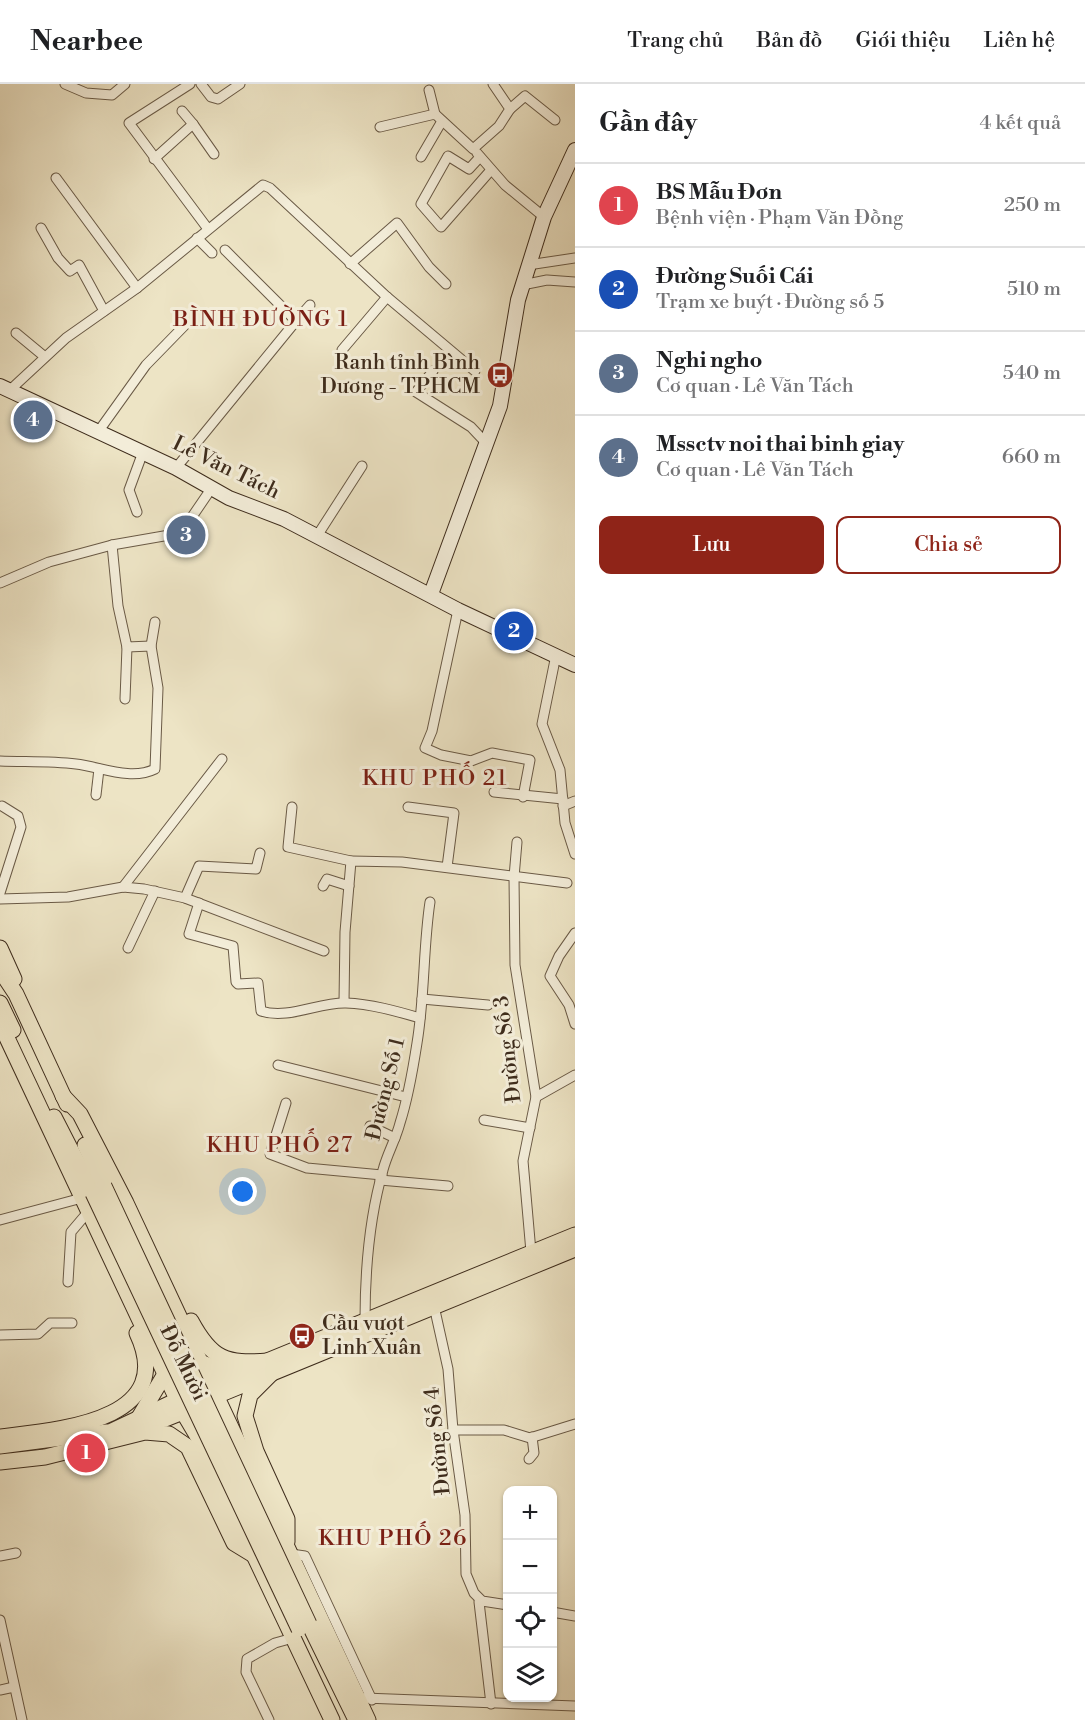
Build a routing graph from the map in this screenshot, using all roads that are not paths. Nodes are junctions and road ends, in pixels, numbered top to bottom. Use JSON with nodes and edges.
{"nodes":[{"id":1,"x":65,"y":84,"type":"edge"},
{"id":2,"x":125,"y":84,"type":"edge"},
{"id":3,"x":190,"y":84,"type":"edge"},
{"id":4,"x":201,"y":84,"type":"edge"},
{"id":5,"x":240,"y":84,"type":"edge"},
{"id":6,"x":493,"y":84,"type":"edge"},
{"id":7,"x":429,"y":90,"type":"dead end"},
{"id":8,"x":510,"y":109,"type":"junction"},
{"id":9,"x":182,"y":111,"type":"dead end"},
{"id":10,"x":439,"y":117,"type":"junction"},
{"id":11,"x":555,"y":120,"type":"dead end"},
{"id":12,"x":193,"y":124,"type":"junction"},
{"id":13,"x":380,"y":127,"type":"dead end"},
{"id":14,"x":473,"y":148,"type":"junction"},
{"id":15,"x":575,"y":151,"type":"edge"},
{"id":16,"x":214,"y":154,"type":"dead end"},
{"id":17,"x":480,"y":157,"type":"junction"},
{"id":18,"x":421,"y":158,"type":"dead end"},
{"id":19,"x":154,"y":159,"type":"junction"},
{"id":20,"x":491,"y":170,"type":"junction"},
{"id":21,"x":56,"y":178,"type":"dead end"},
{"id":22,"x":544,"y":217,"type":"junction"},
{"id":23,"x":41,"y":228,"type":"dead end"},
{"id":24,"x":208,"y":229,"type":"junction"},
{"id":25,"x":197,"y":238,"type":"junction"},
{"id":26,"x":225,"y":250,"type":"dead end"},
{"id":27,"x":212,"y":253,"type":"dead end"},
{"id":28,"x":575,"y":258,"type":"edge"},
{"id":29,"x":350,"y":264,"type":"junction"},
{"id":30,"x":528,"y":265,"type":"junction"},
{"id":31,"x":575,"y":282,"type":"edge"},
{"id":32,"x":446,"y":284,"type":"dead end"},
{"id":33,"x":522,"y":285,"type":"junction"},
{"id":34,"x":137,"y":288,"type":"junction"},
{"id":35,"x":387,"y":297,"type":"junction"},
{"id":36,"x":310,"y":305,"type":"dead end"},
{"id":37,"x":105,"y":311,"type":"junction"},
{"id":38,"x":296,"y":321,"type":"junction"},
{"id":39,"x":185,"y":325,"type":"dead end"},
{"id":40,"x":16,"y":333,"type":"dead end"},
{"id":41,"x":342,"y":350,"type":"dead end"},
{"id":42,"x":45,"y":357,"type":"junction"},
{"id":43,"x":434,"y":371,"type":"dead end"},
{"id":44,"x":475,"y":371,"type":"dead end"},
{"id":45,"x":5,"y":388,"type":"edge"},
{"id":46,"x":98,"y":432,"type":"junction"},
{"id":47,"x":487,"y":444,"type":"junction"},
{"id":48,"x":143,"y":452,"type":"junction"},
{"id":49,"x":362,"y":466,"type":"dead end"},
{"id":50,"x":176,"y":468,"type":"junction"},
{"id":51,"x":211,"y":489,"type":"junction"},
{"id":52,"x":137,"y":512,"type":"dead end"},
{"id":53,"x":317,"y":536,"type":"junction"},
{"id":54,"x":112,"y":545,"type":"junction"},
{"id":55,"x":0,"y":583,"type":"edge"},
{"id":56,"x":430,"y":594,"type":"junction"},
{"id":57,"x":458,"y":610,"type":"junction"},
{"id":58,"x":155,"y":622,"type":"dead end"},
{"id":59,"x":151,"y":646,"type":"junction"},
{"id":60,"x":127,"y":647,"type":"junction"},
{"id":61,"x":556,"y":656,"type":"junction"},
{"id":62,"x":575,"y":665,"type":"edge"},
{"id":63,"x":125,"y":699,"type":"dead end"},
{"id":64,"x":222,"y":759,"type":"dead end"},
{"id":65,"x":0,"y":761,"type":"edge"},
{"id":66,"x":99,"y":770,"type":"junction"},
{"id":67,"x":494,"y":792,"type":"dead end"},
{"id":68,"x":96,"y":795,"type":"dead end"},
{"id":69,"x":523,"y":797,"type":"junction"},
{"id":70,"x":575,"y":801,"type":"edge"},
{"id":71,"x":563,"y":802,"type":"junction"},
{"id":72,"x":2,"y":806,"type":"dead end"},
{"id":73,"x":292,"y":807,"type":"dead end"},
{"id":74,"x":408,"y":807,"type":"dead end"},
{"id":75,"x":517,"y":842,"type":"dead end"},
{"id":76,"x":260,"y":853,"type":"dead end"},
{"id":77,"x":575,"y":854,"type":"edge"},
{"id":78,"x":351,"y":861,"type":"junction"},
{"id":79,"x":447,"y":867,"type":"junction"},
{"id":80,"x":514,"y":877,"type":"junction"},
{"id":81,"x":567,"y":883,"type":"dead end"},
{"id":82,"x":323,"y":886,"type":"dead end"},
{"id":83,"x":349,"y":886,"type":"junction"},
{"id":84,"x":123,"y":887,"type":"junction"},
{"id":85,"x":155,"y":891,"type":"junction"},
{"id":86,"x":0,"y":893,"type":"edge"},
{"id":87,"x":185,"y":898,"type":"junction"},
{"id":88,"x":0,"y":899,"type":"edge"},
{"id":89,"x":430,"y":902,"type":"dead end"},
{"id":90,"x":199,"y":903,"type":"junction"},
{"id":91,"x":575,"y":933,"type":"edge"},
{"id":92,"x":0,"y":948,"type":"edge"},
{"id":93,"x":128,"y":948,"type":"dead end"},
{"id":94,"x":324,"y":951,"type":"dead end"},
{"id":95,"x":0,"y":970,"type":"edge"},
{"id":96,"x":16,"y":994,"type":"junction"},
{"id":97,"x":422,"y":999,"type":"junction"},
{"id":98,"x":344,"y":1002,"type":"junction"},
{"id":99,"x":0,"y":1003,"type":"edge"},
{"id":100,"x":488,"y":1005,"type":"dead end"},
{"id":101,"x":420,"y":1018,"type":"junction"},
{"id":102,"x":0,"y":1023,"type":"edge"},
{"id":103,"x":575,"y":1024,"type":"edge"},
{"id":104,"x":14,"y":1053,"type":"junction"},
{"id":105,"x":29,"y":1065,"type":"junction"},
{"id":106,"x":278,"y":1065,"type":"dead end"},
{"id":107,"x":575,"y":1075,"type":"edge"},
{"id":108,"x":63,"y":1096,"type":"junction"},
{"id":109,"x":406,"y":1097,"type":"junction"},
{"id":110,"x":536,"y":1097,"type":"junction"},
{"id":111,"x":286,"y":1103,"type":"dead end"},
{"id":112,"x":49,"y":1117,"type":"junction"},
{"id":113,"x":484,"y":1120,"type":"dead end"},
{"id":114,"x":370,"y":1126,"type":"dead end"},
{"id":115,"x":530,"y":1128,"type":"junction"},
{"id":116,"x":395,"y":1138,"type":"junction"},
{"id":117,"x":381,"y":1177,"type":"junction"},
{"id":118,"x":448,"y":1186,"type":"dead end"},
{"id":119,"x":92,"y":1202,"type":"junction"},
{"id":120,"x":126,"y":1203,"type":"junction"},
{"id":121,"x":0,"y":1220,"type":"edge"},
{"id":122,"x":575,"y":1235,"type":"edge"},
{"id":123,"x":575,"y":1250,"type":"edge"},
{"id":124,"x":531,"y":1252,"type":"junction"},
{"id":125,"x":68,"y":1282,"type":"dead end"},
{"id":126,"x":434,"y":1306,"type":"junction"},
{"id":127,"x":365,"y":1320,"type":"junction"},
{"id":128,"x":72,"y":1323,"type":"dead end"},
{"id":129,"x":0,"y":1335,"type":"edge"},
{"id":130,"x":200,"y":1360,"type":"junction"},
{"id":131,"x":270,"y":1366,"type":"junction"},
{"id":132,"x":165,"y":1374,"type":"junction"},
{"id":133,"x":245,"y":1377,"type":"junction"},
{"id":134,"x":214,"y":1390,"type":"junction"},
{"id":135,"x":180,"y":1406,"type":"junction"},
{"id":136,"x":138,"y":1419,"type":"junction"},
{"id":137,"x":231,"y":1424,"type":"junction"},
{"id":138,"x":575,"y":1424,"type":"edge"},
{"id":139,"x":453,"y":1430,"type":"junction"},
{"id":140,"x":110,"y":1432,"type":"junction"},
{"id":141,"x":0,"y":1437,"type":"edge"},
{"id":142,"x":532,"y":1437,"type":"junction"},
{"id":143,"x":199,"y":1439,"type":"junction"},
{"id":144,"x":0,"y":1446,"type":"edge"},
{"id":145,"x":0,"y":1456,"type":"edge"},
{"id":146,"x":529,"y":1459,"type":"dead end"},
{"id":147,"x":0,"y":1462,"type":"edge"},
{"id":148,"x":289,"y":1550,"type":"junction"},
{"id":149,"x":16,"y":1553,"type":"dead end"},
{"id":150,"x":253,"y":1555,"type":"junction"},
{"id":151,"x":0,"y":1556,"type":"edge"},
{"id":152,"x":312,"y":1600,"type":"junction"},
{"id":153,"x":482,"y":1600,"type":"junction"},
{"id":154,"x":503,"y":1604,"type":"edge"},
{"id":155,"x":557,"y":1613,"type":"edge"},
{"id":156,"x":575,"y":1616,"type":"edge"},
{"id":157,"x":0,"y":1620,"type":"edge"},
{"id":158,"x":300,"y":1630,"type":"junction"},
{"id":159,"x":330,"y":1680,"type":"junction"},
{"id":160,"x":14,"y":1687,"type":"junction"},
{"id":161,"x":0,"y":1690,"type":"edge"},
{"id":162,"x":491,"y":1704,"type":"junction"},
{"id":163,"x":369,"y":1706,"type":"edge"},
{"id":164,"x":575,"y":1706,"type":"edge"},
{"id":165,"x":22,"y":1720,"type":"edge"},
{"id":166,"x":269,"y":1720,"type":"edge"},
{"id":167,"x":332,"y":1720,"type":"edge"},
{"id":168,"x":342,"y":1720,"type":"edge"},
{"id":169,"x":356,"y":1720,"type":"edge"}],
"edges":[{"from":1,"to":2,"type":"street"},
{"from":3,"to":19,"type":"street"},
{"from":4,"to":5,"type":"street"},
{"from":6,"to":8,"type":"street"},
{"from":7,"to":10,"type":"street"},
{"from":8,"to":11,"type":"street"},
{"from":8,"to":14,"type":"street"},
{"from":9,"to":12,"type":"street"},
{"from":10,"to":13,"type":"street"},
{"from":10,"to":14,"type":"street"},
{"from":10,"to":18,"type":"street"},
{"from":12,"to":16,"type":"street"},
{"from":12,"to":19,"type":"street"},
{"from":14,"to":17,"type":"street"},
{"from":15,"to":22,"type":"main road"},
{"from":17,"to":20,"type":"street"},
{"from":17,"to":20,"type":"street"},
{"from":19,"to":24,"type":"street"},
{"from":20,"to":22,"type":"street"},
{"from":21,"to":34,"type":"street"},
{"from":22,"to":30,"type":"main road"},
{"from":23,"to":37,"type":"street"},
{"from":24,"to":25,"type":"street"},
{"from":24,"to":29,"type":"street"},
{"from":25,"to":27,"type":"street"},
{"from":25,"to":34,"type":"street"},
{"from":26,"to":38,"type":"street"},
{"from":28,"to":30,"type":"street"},
{"from":29,"to":32,"type":"street"},
{"from":29,"to":35,"type":"street"},
{"from":30,"to":33,"type":"main road"},
{"from":31,"to":33,"type":"street"},
{"from":33,"to":47,"type":"main road"},
{"from":34,"to":37,"type":"street"},
{"from":35,"to":41,"type":"street"},
{"from":35,"to":44,"type":"street"},
{"from":36,"to":38,"type":"street"},
{"from":37,"to":42,"type":"street"},
{"from":38,"to":50,"type":"street"},
{"from":39,"to":46,"type":"street"},
{"from":40,"to":42,"type":"street"},
{"from":42,"to":45,"type":"street"},
{"from":43,"to":47,"type":"street"},
{"from":45,"to":46,"type":"main road","name":"Lê Văn Tách"},
{"from":46,"to":48,"type":"main road","name":"Lê Văn Tách"},
{"from":47,"to":56,"type":"main road"},
{"from":48,"to":50,"type":"main road","name":"Lê Văn Tách"},
{"from":48,"to":52,"type":"street"},
{"from":49,"to":53,"type":"street"},
{"from":50,"to":51,"type":"main road","name":"Lê Văn Tách"},
{"from":51,"to":53,"type":"main road","name":"Lê Văn Tách"},
{"from":51,"to":54,"type":"street"},
{"from":53,"to":56,"type":"main road","name":"Lê Văn Tách"},
{"from":54,"to":55,"type":"street"},
{"from":54,"to":60,"type":"street"},
{"from":56,"to":57,"type":"main road","name":"Lê Văn Tách"},
{"from":57,"to":61,"type":"main road","name":"Lê Văn Tách"},
{"from":57,"to":69,"type":"street"},
{"from":58,"to":59,"type":"street"},
{"from":59,"to":60,"type":"street"},
{"from":59,"to":66,"type":"street"},
{"from":60,"to":63,"type":"street"},
{"from":61,"to":62,"type":"main road","name":"Lê Văn Tách"},
{"from":61,"to":71,"type":"street"},
{"from":64,"to":84,"type":"street"},
{"from":65,"to":66,"type":"street"},
{"from":66,"to":68,"type":"street"},
{"from":67,"to":69,"type":"street"},
{"from":69,"to":71,"type":"street"},
{"from":70,"to":71,"type":"street"},
{"from":71,"to":77,"type":"street"},
{"from":72,"to":86,"type":"street"},
{"from":73,"to":78,"type":"street"},
{"from":74,"to":79,"type":"street"},
{"from":75,"to":80,"type":"street","name":"Đường Số 3"},
{"from":76,"to":87,"type":"street"},
{"from":78,"to":79,"type":"street"},
{"from":78,"to":83,"type":"street"},
{"from":79,"to":80,"type":"street"},
{"from":80,"to":81,"type":"street"},
{"from":80,"to":110,"type":"street","name":"Đường Số 3"},
{"from":82,"to":83,"type":"street"},
{"from":83,"to":98,"type":"street"},
{"from":84,"to":85,"type":"street"},
{"from":84,"to":88,"type":"street"},
{"from":85,"to":87,"type":"street"},
{"from":85,"to":93,"type":"street"},
{"from":87,"to":90,"type":"street"},
{"from":89,"to":97,"type":"street","name":"Đường Số 1"},
{"from":90,"to":94,"type":"street"},
{"from":90,"to":98,"type":"street"},
{"from":91,"to":103,"type":"street"},
{"from":92,"to":96,"type":"main road","name":"Đỗ Mười"},
{"from":95,"to":96,"type":"main road","name":"Đỗ Mười"},
{"from":96,"to":108,"type":"main road","name":"Đỗ Mười"},
{"from":97,"to":100,"type":"street"},
{"from":97,"to":101,"type":"street","name":"Đường Số 1"},
{"from":98,"to":101,"type":"street"},
{"from":99,"to":105,"type":"main road","name":"Đỗ Mười"},
{"from":101,"to":109,"type":"street","name":"Đường Số 1"},
{"from":102,"to":104,"type":"main road","name":"Đỗ Mười"},
{"from":104,"to":105,"type":"main road"},
{"from":104,"to":112,"type":"main road","name":"Đỗ Mười"},
{"from":105,"to":112,"type":"main road","name":"Đỗ Mười"},
{"from":106,"to":109,"type":"street"},
{"from":107,"to":110,"type":"street"},
{"from":108,"to":119,"type":"main road","name":"Đỗ Mười"},
{"from":108,"to":120,"type":"main road","name":"Đỗ Mười"},
{"from":109,"to":116,"type":"street","name":"Đường Số 1"},
{"from":110,"to":115,"type":"street","name":"Đường Số 3"},
{"from":111,"to":117,"type":"street"},
{"from":112,"to":119,"type":"main road","name":"Đỗ Mười"},
{"from":113,"to":115,"type":"street"},
{"from":114,"to":116,"type":"street"},
{"from":115,"to":124,"type":"street","name":"Đường Số 3"},
{"from":116,"to":117,"type":"street","name":"Đường Số 1"},
{"from":117,"to":118,"type":"street"},
{"from":117,"to":127,"type":"street","name":"Đường Số 1"},
{"from":119,"to":121,"type":"street"},
{"from":119,"to":125,"type":"street"},
{"from":119,"to":132,"type":"main road","name":"Đỗ Mười"},
{"from":119,"to":141,"type":"main road"},
{"from":119,"to":158,"type":"main road","bridge":true},
{"from":120,"to":130,"type":"main road","name":"Đỗ Mười"},
{"from":120,"to":131,"type":"main road"},
{"from":122,"to":124,"type":"main road"},
{"from":123,"to":126,"type":"main road"},
{"from":124,"to":127,"type":"main road"},
{"from":126,"to":131,"type":"main road"},
{"from":126,"to":139,"type":"street","name":"Đường Số 4"},
{"from":127,"to":131,"type":"main road"},
{"from":128,"to":129,"type":"street"},
{"from":130,"to":132,"type":"main road"},
{"from":130,"to":133,"type":"main road"},
{"from":130,"to":134,"type":"main road","name":"Đỗ Mười"},
{"from":131,"to":133,"type":"main road"},
{"from":131,"to":148,"type":"main road"},
{"from":132,"to":135,"type":"main road","name":"Đỗ Mười"},
{"from":132,"to":136,"type":"main road"},
{"from":133,"to":134,"type":"main road"},
{"from":133,"to":137,"type":"main road"},
{"from":134,"to":135,"type":"main road"},
{"from":134,"to":137,"type":"main road","name":"Đỗ Mười"},
{"from":135,"to":136,"type":"main road"},
{"from":135,"to":143,"type":"main road","name":"Đỗ Mười"},
{"from":136,"to":140,"type":"main road"},
{"from":136,"to":143,"type":"main road"},
{"from":137,"to":143,"type":"main road"},
{"from":137,"to":148,"type":"main road","name":"Đỗ Mười"},
{"from":138,"to":142,"type":"street"},
{"from":139,"to":142,"type":"street"},
{"from":139,"to":153,"type":"street","name":"Đường Số 4"},
{"from":140,"to":144,"type":"main road"},
{"from":140,"to":145,"type":"main road"},
{"from":142,"to":146,"type":"street"},
{"from":143,"to":150,"type":"main road","name":"Đỗ Mười"},
{"from":147,"to":150,"type":"main road"},
{"from":148,"to":152,"type":"main road","name":"Đỗ Mười"},
{"from":148,"to":163,"type":"street"},
{"from":149,"to":151,"type":"street"},
{"from":150,"to":158,"type":"main road","name":"Đỗ Mười"},
{"from":152,"to":159,"type":"main road"},
{"from":152,"to":163,"type":"main road","name":"Đỗ Mười"},
{"from":153,"to":154,"type":"street"},
{"from":153,"to":162,"type":"street"},
{"from":155,"to":156,"type":"street"},
{"from":157,"to":160,"type":"street"},
{"from":158,"to":159,"type":"main road","name":"Đỗ Mười"},
{"from":158,"to":166,"type":"street"},
{"from":158,"to":167,"type":"main road","name":"Đỗ Mười"},
{"from":159,"to":168,"type":"main road","name":"Đỗ Mười"},
{"from":159,"to":169,"type":"main road","name":"Đỗ Mười"},
{"from":160,"to":161,"type":"street"},
{"from":160,"to":165,"type":"street"},
{"from":162,"to":163,"type":"street"},
{"from":162,"to":164,"type":"street"}]}
